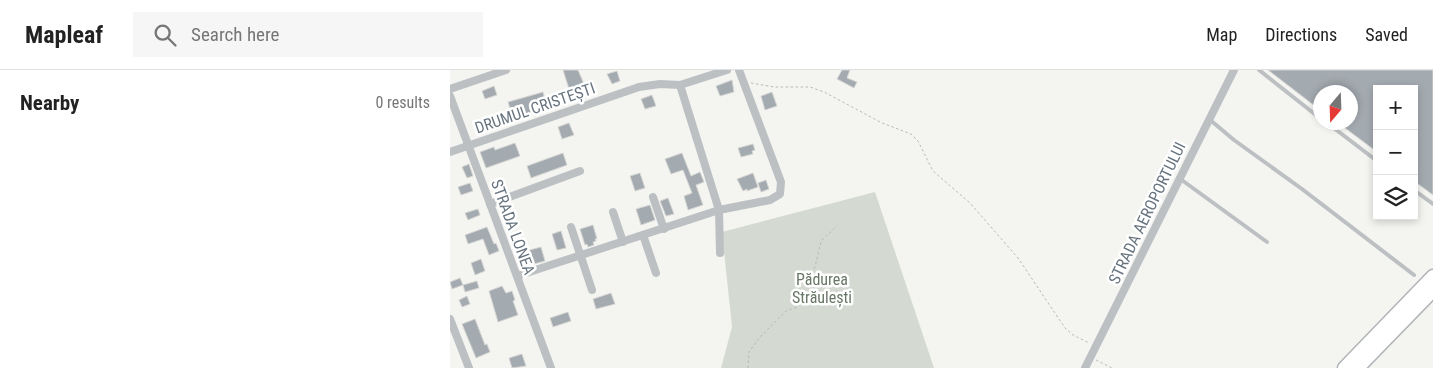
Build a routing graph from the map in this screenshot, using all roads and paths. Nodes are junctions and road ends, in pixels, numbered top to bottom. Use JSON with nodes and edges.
{"nodes":[{"id":1,"x":506,"y":70,"type":"edge"},
{"id":2,"x":728,"y":70,"type":"edge"},
{"id":3,"x":740,"y":70,"type":"edge"},
{"id":4,"x":1234,"y":70,"type":"edge"},
{"id":5,"x":1259,"y":70,"type":"edge"},
{"id":6,"x":744,"y":79,"type":"junction"},
{"id":7,"x":680,"y":85,"type":"junction"},
{"id":8,"x":450,"y":89,"type":"edge"},
{"id":9,"x":450,"y":96,"type":"edge"},
{"id":10,"x":1313,"y":113,"type":"edge"},
{"id":11,"x":1209,"y":119,"type":"junction"},
{"id":12,"x":1336,"y":130,"type":"edge"},
{"id":13,"x":468,"y":146,"type":"junction"},
{"id":14,"x":450,"y":152,"type":"edge"},
{"id":15,"x":1373,"y":158,"type":"edge"},
{"id":16,"x":580,"y":171,"type":"dead end"},
{"id":17,"x":1179,"y":178,"type":"junction"},
{"id":18,"x":1418,"y":193,"type":"edge"},
{"id":19,"x":653,"y":197,"type":"dead end"},
{"id":20,"x":490,"y":204,"type":"junction"},
{"id":21,"x":1433,"y":204,"type":"edge"},
{"id":22,"x":719,"y":210,"type":"junction"},
{"id":23,"x":613,"y":212,"type":"dead end"},
{"id":24,"x":838,"y":226,"type":"dead end"},
{"id":25,"x":571,"y":227,"type":"dead end"},
{"id":26,"x":664,"y":228,"type":"junction"},
{"id":27,"x":643,"y":235,"type":"junction"},
{"id":28,"x":623,"y":242,"type":"junction"},
{"id":29,"x":1267,"y":242,"type":"dead end"},
{"id":30,"x":720,"y":254,"type":"dead end"},
{"id":31,"x":581,"y":256,"type":"junction"},
{"id":32,"x":656,"y":273,"type":"dead end"},
{"id":33,"x":1414,"y":275,"type":"dead end"},
{"id":34,"x":517,"y":276,"type":"junction"},
{"id":35,"x":1433,"y":276,"type":"edge"},
{"id":36,"x":592,"y":290,"type":"dead end"},
{"id":37,"x":1433,"y":290,"type":"edge"},
{"id":38,"x":1420,"y":298,"type":"junction"},
{"id":39,"x":450,"y":319,"type":"edge"},
{"id":40,"x":1096,"y":346,"type":"junction"},
{"id":41,"x":1091,"y":357,"type":"junction"},
{"id":42,"x":468,"y":368,"type":"edge"},
{"id":43,"x":551,"y":368,"type":"edge"},
{"id":44,"x":748,"y":368,"type":"edge"},
{"id":45,"x":1085,"y":368,"type":"edge"},
{"id":46,"x":1112,"y":368,"type":"edge"},
{"id":47,"x":1344,"y":368,"type":"edge"},
{"id":48,"x":1358,"y":368,"type":"edge"}],
"edges":[{"from":1,"to":8,"type":"street"},
{"from":2,"to":7,"type":"street","name":"DRUMUL CRISTEȘTI"},
{"from":3,"to":6,"type":"street"},
{"from":4,"to":11,"type":"street","name":"STRADA AEROPORTULUI"},
{"from":5,"to":10,"type":"lane"},
{"from":6,"to":22,"type":"street"},
{"from":6,"to":40,"type":"path"},
{"from":7,"to":13,"type":"street","name":"DRUMUL CRISTEȘTI"},
{"from":7,"to":22,"type":"street"},
{"from":9,"to":13,"type":"street","name":"STRADA LONEA"},
{"from":11,"to":17,"type":"street","name":"STRADA AEROPORTULUI"},
{"from":11,"to":33,"type":"lane"},
{"from":12,"to":15,"type":"lane"},
{"from":13,"to":14,"type":"street","name":"DRUMUL CRISTEȘTI"},
{"from":13,"to":20,"type":"street","name":"STRADA LONEA"},
{"from":16,"to":20,"type":"street"},
{"from":17,"to":29,"type":"lane"},
{"from":17,"to":40,"type":"street","name":"STRADA AEROPORTULUI"},
{"from":18,"to":21,"type":"lane"},
{"from":19,"to":26,"type":"street"},
{"from":20,"to":34,"type":"street","name":"STRADA LONEA"},
{"from":22,"to":26,"type":"street"},
{"from":22,"to":30,"type":"street"},
{"from":23,"to":28,"type":"street"},
{"from":24,"to":44,"type":"path"},
{"from":25,"to":31,"type":"street"},
{"from":26,"to":27,"type":"street"},
{"from":27,"to":28,"type":"street"},
{"from":27,"to":32,"type":"street"},
{"from":28,"to":31,"type":"street"},
{"from":31,"to":34,"type":"street"},
{"from":31,"to":36,"type":"street"},
{"from":34,"to":43,"type":"street","name":"STRADA LONEA"},
{"from":35,"to":38,"type":"main road"},
{"from":37,"to":38,"type":"main road"},
{"from":38,"to":47,"type":"main road"},
{"from":38,"to":48,"type":"main road"},
{"from":39,"to":42,"type":"street"},
{"from":40,"to":41,"type":"street","name":"STRADA AEROPORTULUI"},
{"from":41,"to":45,"type":"street","name":"STRADA AEROPORTULUI"},
{"from":41,"to":46,"type":"path"}]}
